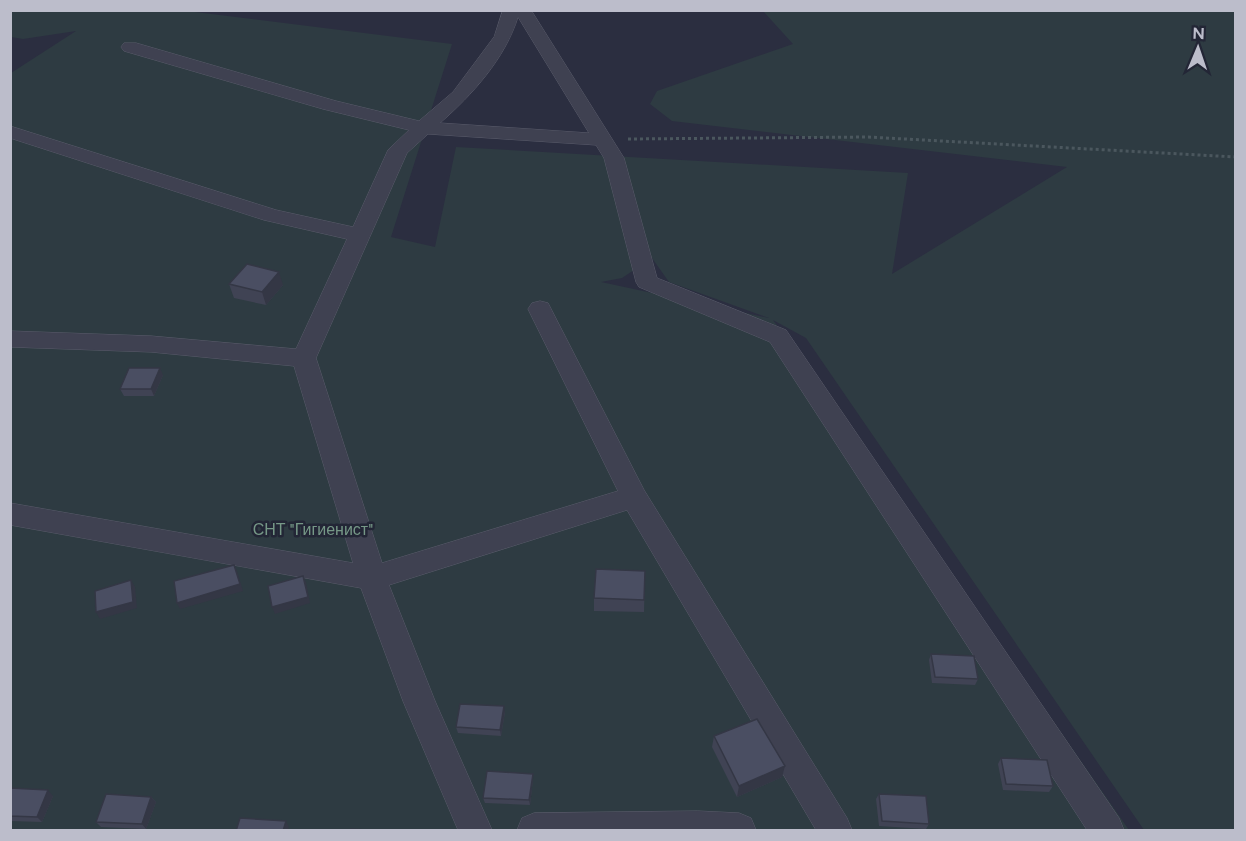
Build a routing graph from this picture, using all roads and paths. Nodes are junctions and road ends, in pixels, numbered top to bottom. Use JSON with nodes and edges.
{"nodes":[{"id":1,"x":512,"y":10,"type":"edge"},
{"id":2,"x":522,"y":10,"type":"edge"},
{"id":3,"x":130,"y":47,"type":"dead end"},
{"id":4,"x":423,"y":128,"type":"junction"},
{"id":5,"x":10,"y":132,"type":"edge"},
{"id":6,"x":603,"y":140,"type":"junction"},
{"id":7,"x":1236,"y":157,"type":"edge"},
{"id":8,"x":360,"y":235,"type":"junction"},
{"id":9,"x":540,"y":309,"type":"dead end"},
{"id":10,"x":10,"y":339,"type":"edge"},
{"id":11,"x":304,"y":358,"type":"junction"},
{"id":12,"x":634,"y":496,"type":"junction"},
{"id":13,"x":10,"y":514,"type":"edge"},
{"id":14,"x":372,"y":578,"type":"junction"},
{"id":15,"x":475,"y":831,"type":"edge"},
{"id":16,"x":534,"y":831,"type":"edge"},
{"id":17,"x":739,"y":831,"type":"edge"},
{"id":18,"x":835,"y":831,"type":"edge"},
{"id":19,"x":1107,"y":831,"type":"edge"}],
"edges":[{"from":1,"to":4,"type":"street"},
{"from":2,"to":6,"type":"street"},
{"from":3,"to":4,"type":"street"},
{"from":4,"to":6,"type":"street"},
{"from":4,"to":8,"type":"street"},
{"from":5,"to":8,"type":"street"},
{"from":6,"to":7,"type":"path"},
{"from":6,"to":19,"type":"street"},
{"from":8,"to":11,"type":"street"},
{"from":9,"to":12,"type":"street"},
{"from":10,"to":11,"type":"street"},
{"from":11,"to":14,"type":"street"},
{"from":12,"to":14,"type":"street"},
{"from":12,"to":18,"type":"street"},
{"from":13,"to":14,"type":"street"},
{"from":14,"to":15,"type":"street"},
{"from":16,"to":17,"type":"street"}]}
